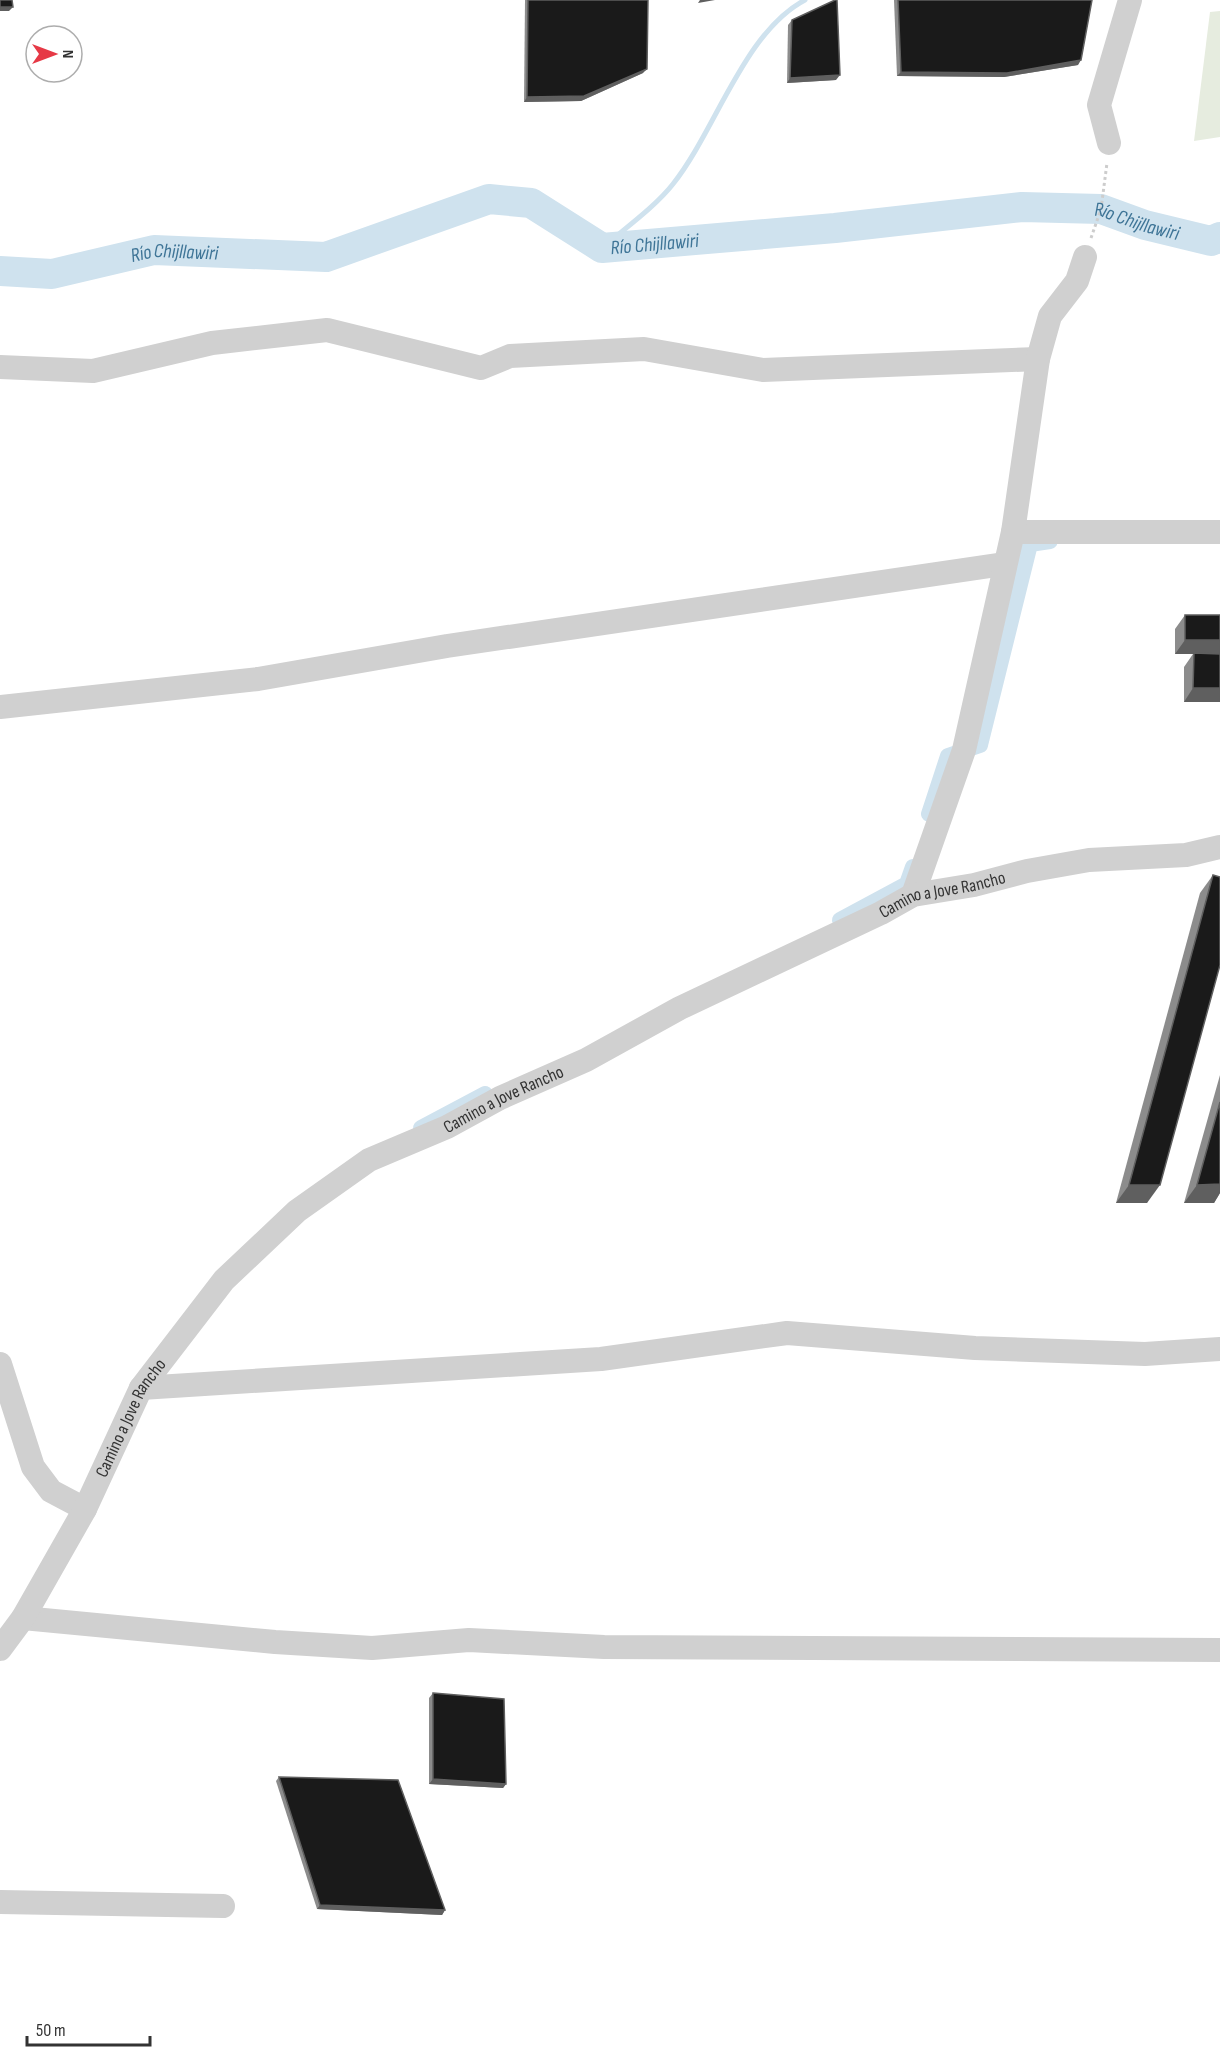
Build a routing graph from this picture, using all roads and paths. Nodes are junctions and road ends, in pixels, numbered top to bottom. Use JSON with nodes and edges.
{"nodes":[{"id":1,"x":1130,"y":0,"type":"edge"},
{"id":2,"x":1110,"y":143,"type":"joint"},
{"id":3,"x":1085,"y":257,"type":"joint"},
{"id":4,"x":1038,"y":359,"type":"junction"},
{"id":5,"x":0,"y":367,"type":"edge"},
{"id":6,"x":1013,"y":532,"type":"junction"},
{"id":7,"x":1220,"y":532,"type":"edge"},
{"id":8,"x":1004,"y":564,"type":"junction"},
{"id":9,"x":0,"y":707,"type":"edge"},
{"id":10,"x":1220,"y":847,"type":"edge"},
{"id":11,"x":913,"y":895,"type":"junction"},
{"id":12,"x":1220,"y":1349,"type":"edge"},
{"id":13,"x":0,"y":1364,"type":"edge"},
{"id":14,"x":141,"y":1388,"type":"junction"},
{"id":15,"x":85,"y":1509,"type":"junction"},
{"id":16,"x":23,"y":1618,"type":"junction"},
{"id":17,"x":0,"y":1649,"type":"edge"},
{"id":18,"x":1220,"y":1650,"type":"edge"},
{"id":19,"x":0,"y":1902,"type":"edge"},
{"id":20,"x":223,"y":1906,"type":"dead end"}],
"edges":[{"from":1,"to":2,"type":"street"},
{"from":2,"to":3,"type":"path"},
{"from":3,"to":4,"type":"street"},
{"from":4,"to":5,"type":"street"},
{"from":4,"to":6,"type":"street"},
{"from":6,"to":7,"type":"street"},
{"from":6,"to":8,"type":"street"},
{"from":8,"to":9,"type":"street"},
{"from":8,"to":11,"type":"street"},
{"from":10,"to":11,"type":"street","name":"Camino a Jove Rancho"},
{"from":11,"to":14,"type":"street","name":"Camino a Jove Rancho"},
{"from":12,"to":14,"type":"street"},
{"from":13,"to":15,"type":"street"},
{"from":14,"to":15,"type":"street","name":"Camino a Jove Rancho"},
{"from":15,"to":16,"type":"street","name":"Camino a Jove Rancho"},
{"from":16,"to":17,"type":"street","name":"Camino a Jove Rancho"},
{"from":16,"to":18,"type":"street"},
{"from":19,"to":20,"type":"street"}]}
